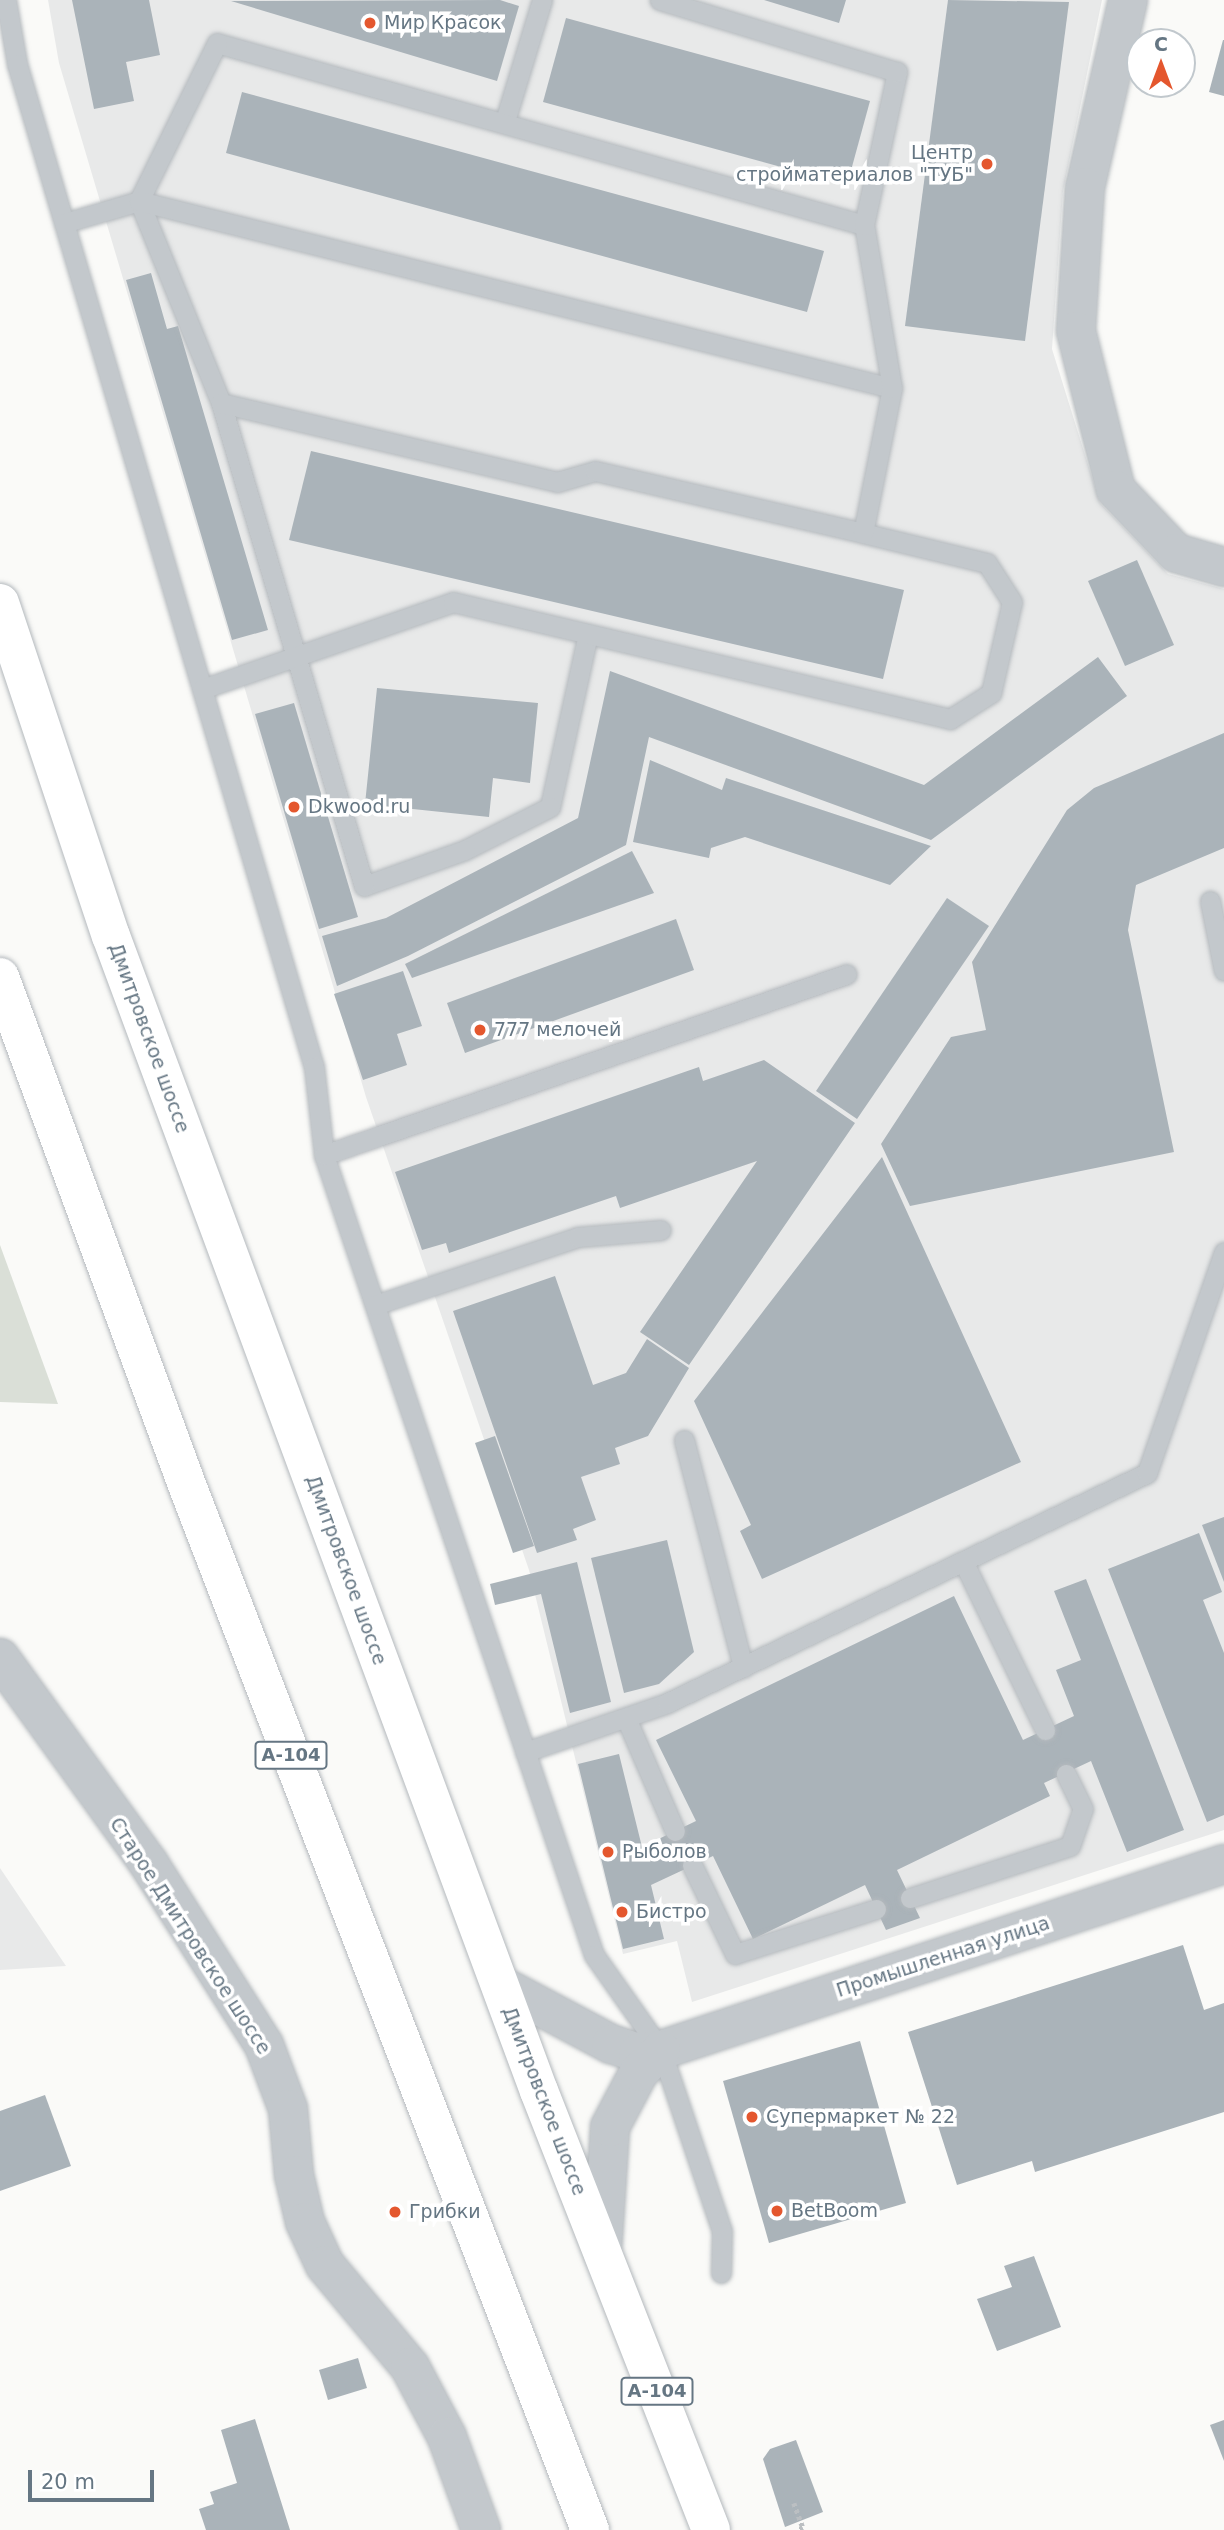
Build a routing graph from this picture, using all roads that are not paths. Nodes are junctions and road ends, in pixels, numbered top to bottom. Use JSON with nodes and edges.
{"nodes":[{"id":1,"x":6,"y":0,"type":"edge"},
{"id":2,"x":542,"y":0,"type":"edge"},
{"id":3,"x":660,"y":0,"type":"edge"},
{"id":4,"x":1128,"y":0,"type":"edge"},
{"id":5,"x":505,"y":121,"type":"junction"},
{"id":6,"x":139,"y":201,"type":"junction"},
{"id":7,"x":64,"y":223,"type":"junction"},
{"id":8,"x":864,"y":225,"type":"junction"},
{"id":9,"x":892,"y":388,"type":"junction"},
{"id":10,"x":221,"y":403,"type":"junction"},
{"id":11,"x":863,"y":533,"type":"junction"},
{"id":12,"x":1224,"y":567,"type":"edge"},
{"id":13,"x":0,"y":603,"type":"edge"},
{"id":14,"x":588,"y":634,"type":"junction"},
{"id":15,"x":296,"y":656,"type":"junction"},
{"id":16,"x":202,"y":690,"type":"junction"},
{"id":17,"x":1210,"y":901,"type":"dead end"},
{"id":18,"x":1224,"y":971,"type":"edge"},
{"id":19,"x":847,"y":974,"type":"dead end"},
{"id":20,"x":0,"y":977,"type":"edge"},
{"id":21,"x":324,"y":1155,"type":"junction"},
{"id":22,"x":661,"y":1230,"type":"dead end"},
{"id":23,"x":1224,"y":1252,"type":"edge"},
{"id":24,"x":375,"y":1305,"type":"junction"},
{"id":25,"x":684,"y":1440,"type":"dead end"},
{"id":26,"x":963,"y":1561,"type":"junction"},
{"id":27,"x":0,"y":1658,"type":"edge"},
{"id":28,"x":743,"y":1667,"type":"junction"},
{"id":29,"x":626,"y":1718,"type":"junction"},
{"id":30,"x":1045,"y":1730,"type":"dead end"},
{"id":31,"x":525,"y":1752,"type":"junction"},
{"id":32,"x":1066,"y":1773,"type":"dead end"},
{"id":33,"x":675,"y":1831,"type":"dead end"},
{"id":34,"x":1224,"y":1864,"type":"edge"},
{"id":35,"x":692,"y":1865,"type":"dead end"},
{"id":36,"x":910,"y":1898,"type":"dead end"},
{"id":37,"x":876,"y":1909,"type":"dead end"},
{"id":38,"x":500,"y":1985,"type":"junction"},
{"id":39,"x":661,"y":2050,"type":"junction"},
{"id":40,"x":602,"y":2252,"type":"junction"},
{"id":41,"x":721,"y":2273,"type":"dead end"},
{"id":42,"x":590,"y":2529,"type":"edge"},
{"id":43,"x":481,"y":2530,"type":"edge"},
{"id":44,"x":711,"y":2530,"type":"edge"}],
"edges":[{"from":1,"to":7,"type":"lane"},
{"from":2,"to":5,"type":"lane"},
{"from":3,"to":8,"type":"lane"},
{"from":4,"to":12,"type":"street"},
{"from":5,"to":6,"type":"lane"},
{"from":5,"to":8,"type":"lane"},
{"from":6,"to":7,"type":"lane"},
{"from":6,"to":9,"type":"lane"},
{"from":6,"to":10,"type":"lane"},
{"from":7,"to":16,"type":"lane"},
{"from":8,"to":9,"type":"lane"},
{"from":9,"to":11,"type":"lane"},
{"from":10,"to":11,"type":"lane"},
{"from":10,"to":15,"type":"lane"},
{"from":11,"to":14,"type":"lane"},
{"from":13,"to":38,"type":"highway","name":"Дмитровское шоссе","number":"А-104"},
{"from":14,"to":15,"type":"lane"},
{"from":14,"to":15,"type":"lane"},
{"from":15,"to":16,"type":"lane"},
{"from":16,"to":21,"type":"lane"},
{"from":17,"to":18,"type":"lane"},
{"from":19,"to":21,"type":"lane"},
{"from":20,"to":42,"type":"highway","number":"А-104"},
{"from":21,"to":24,"type":"lane"},
{"from":22,"to":24,"type":"lane"},
{"from":23,"to":26,"type":"lane"},
{"from":24,"to":31,"type":"lane"},
{"from":25,"to":28,"type":"lane"},
{"from":26,"to":28,"type":"lane"},
{"from":26,"to":30,"type":"lane"},
{"from":27,"to":43,"type":"street","name":"Старое Дмитровское шоссе"},
{"from":28,"to":29,"type":"lane"},
{"from":29,"to":31,"type":"lane"},
{"from":29,"to":33,"type":"lane"},
{"from":31,"to":39,"type":"lane"},
{"from":32,"to":36,"type":"lane"},
{"from":34,"to":39,"type":"street","name":"Промышленная улица"},
{"from":35,"to":37,"type":"lane"},
{"from":38,"to":39,"type":"street","name":"Промышленная улица"},
{"from":38,"to":40,"type":"highway","name":"Дмитровское шоссе","number":"А-104"},
{"from":39,"to":40,"type":"street","name":"Промышленная улица"},
{"from":39,"to":41,"type":"lane"},
{"from":40,"to":44,"type":"highway","name":"Дмитровское шоссе","number":"А-104"}]}
